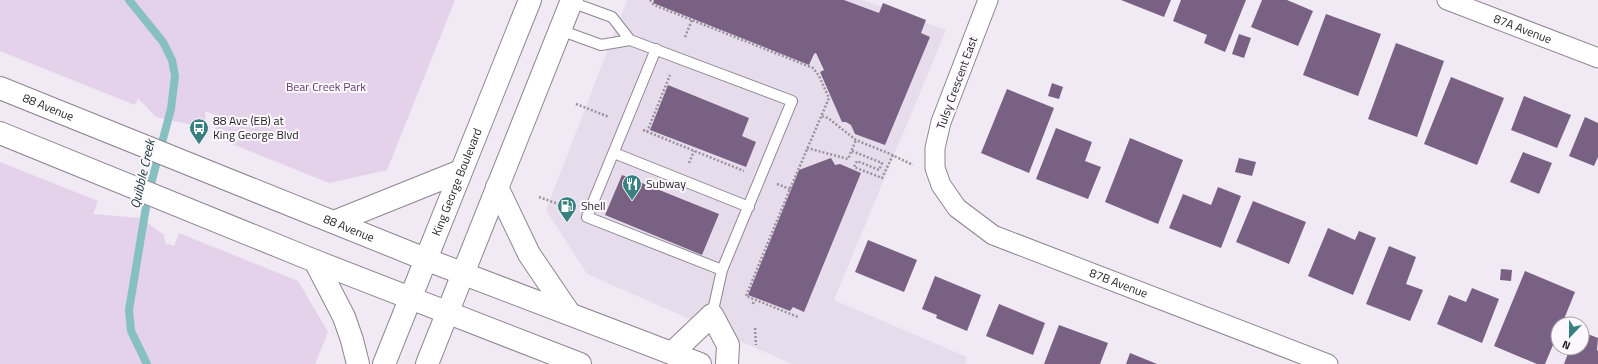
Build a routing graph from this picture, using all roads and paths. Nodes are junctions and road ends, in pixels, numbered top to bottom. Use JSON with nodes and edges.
{"nodes":[{"id":1,"x":530,"y":0,"type":"edge"},
{"id":2,"x":650,"y":0,"type":"edge"},
{"id":3,"x":988,"y":0,"type":"edge"},
{"id":4,"x":1447,"y":0,"type":"edge"},
{"id":5,"x":572,"y":1,"type":"edge"},
{"id":6,"x":692,"y":20,"type":"junction"},
{"id":7,"x":560,"y":30,"type":"junction"},
{"id":8,"x":685,"y":37,"type":"dead end"},
{"id":9,"x":630,"y":40,"type":"junction"},
{"id":10,"x":656,"y":49,"type":"junction"},
{"id":11,"x":1598,"y":58,"type":"edge"},
{"id":12,"x":672,"y":70,"type":"dead end"},
{"id":13,"x":0,"y":88,"type":"edge"},
{"id":14,"x":576,"y":104,"type":"dead end"},
{"id":15,"x":822,"y":116,"type":"junction"},
{"id":16,"x":613,"y":118,"type":"dead end"},
{"id":17,"x":643,"y":130,"type":"dead end"},
{"id":18,"x":647,"y":132,"type":"junction"},
{"id":19,"x":0,"y":133,"type":"edge"},
{"id":20,"x":856,"y":140,"type":"junction"},
{"id":21,"x":807,"y":148,"type":"junction"},
{"id":22,"x":694,"y":151,"type":"junction"},
{"id":23,"x":852,"y":151,"type":"junction"},
{"id":24,"x":614,"y":153,"type":"junction"},
{"id":25,"x":893,"y":155,"type":"junction"},
{"id":26,"x":688,"y":164,"type":"dead end"},
{"id":27,"x":915,"y":167,"type":"dead end"},
{"id":28,"x":935,"y":168,"type":"joint"},
{"id":29,"x":460,"y":170,"type":"junction"},
{"id":30,"x":746,"y":172,"type":"dead end"},
{"id":31,"x":774,"y":182,"type":"dead end"},
{"id":32,"x":497,"y":187,"type":"junction"},
{"id":33,"x":790,"y":189,"type":"junction"},
{"id":34,"x":539,"y":197,"type":"dead end"},
{"id":35,"x":564,"y":206,"type":"dead end"},
{"id":36,"x":749,"y":207,"type":"junction"},
{"id":37,"x":334,"y":222,"type":"junction"},
{"id":38,"x":426,"y":259,"type":"junction"},
{"id":39,"x":314,"y":260,"type":"junction"},
{"id":40,"x":722,"y":270,"type":"junction"},
{"id":41,"x":463,"y":273,"type":"junction"},
{"id":42,"x":410,"y":298,"type":"junction"},
{"id":43,"x":754,"y":300,"type":"junction"},
{"id":44,"x":752,"y":304,"type":"dead end"},
{"id":45,"x":447,"y":313,"type":"junction"},
{"id":46,"x":568,"y":313,"type":"junction"},
{"id":47,"x":712,"y":315,"type":"junction"},
{"id":48,"x":798,"y":318,"type":"dead end"},
{"id":49,"x":755,"y":328,"type":"dead end"},
{"id":50,"x":756,"y":345,"type":"dead end"},
{"id":51,"x":672,"y":353,"type":"junction"},
{"id":52,"x":358,"y":364,"type":"edge"},
{"id":53,"x":384,"y":364,"type":"edge"},
{"id":54,"x":427,"y":364,"type":"edge"},
{"id":55,"x":580,"y":364,"type":"edge"},
{"id":56,"x":700,"y":364,"type":"edge"},
{"id":57,"x":726,"y":364,"type":"edge"},
{"id":58,"x":1328,"y":364,"type":"edge"}],
"edges":[{"from":1,"to":29,"type":"main road","name":"King George Boulevard"},
{"from":2,"to":6,"type":"path"},
{"from":3,"to":28,"type":"street","name":"Tulsy Crescent East"},
{"from":4,"to":11,"type":"street","name":"87A Avenue"},
{"from":5,"to":7,"type":"main road"},
{"from":5,"to":9,"type":"lane"},
{"from":6,"to":8,"type":"path"},
{"from":6,"to":15,"type":"path"},
{"from":7,"to":9,"type":"lane"},
{"from":7,"to":32,"type":"main road"},
{"from":9,"to":10,"type":"lane"},
{"from":10,"to":24,"type":"lane"},
{"from":10,"to":36,"type":"lane"},
{"from":12,"to":18,"type":"path"},
{"from":13,"to":37,"type":"main road","name":"88 Avenue"},
{"from":14,"to":16,"type":"path"},
{"from":15,"to":20,"type":"path"},
{"from":15,"to":21,"type":"path"},
{"from":17,"to":18,"type":"path"},
{"from":18,"to":22,"type":"path"},
{"from":19,"to":39,"type":"main road"},
{"from":20,"to":23,"type":"path"},
{"from":20,"to":25,"type":"path"},
{"from":21,"to":23,"type":"path"},
{"from":21,"to":33,"type":"path"},
{"from":22,"to":26,"type":"path"},
{"from":22,"to":30,"type":"path"},
{"from":23,"to":25,"type":"path"},
{"from":24,"to":36,"type":"lane"},
{"from":24,"to":40,"type":"lane"},
{"from":25,"to":27,"type":"path"},
{"from":28,"to":58,"type":"street","name":"87B Avenue"},
{"from":29,"to":37,"type":"main road"},
{"from":29,"to":38,"type":"main road","name":"King George Boulevard"},
{"from":31,"to":33,"type":"path"},
{"from":32,"to":41,"type":"main road"},
{"from":32,"to":46,"type":"main road"},
{"from":33,"to":43,"type":"path"},
{"from":34,"to":35,"type":"path"},
{"from":36,"to":40,"type":"lane"},
{"from":37,"to":38,"type":"main road","name":"88 Avenue"},
{"from":38,"to":41,"type":"main road","name":"88 Avenue"},
{"from":38,"to":42,"type":"main road","name":"King George Boulevard"},
{"from":39,"to":42,"type":"main road"},
{"from":39,"to":52,"type":"main road"},
{"from":40,"to":47,"type":"lane"},
{"from":41,"to":45,"type":"main road"},
{"from":41,"to":46,"type":"main road","name":"88 Avenue"},
{"from":42,"to":45,"type":"main road"},
{"from":42,"to":53,"type":"main road","name":"King George Boulevard"},
{"from":43,"to":44,"type":"path"},
{"from":43,"to":48,"type":"path"},
{"from":45,"to":54,"type":"main road"},
{"from":45,"to":55,"type":"main road"},
{"from":46,"to":51,"type":"main road","name":"88 Avenue"},
{"from":47,"to":51,"type":"main road"},
{"from":47,"to":57,"type":"main road"},
{"from":49,"to":50,"type":"path"},
{"from":51,"to":56,"type":"main road","name":"88 Avenue"}]}
